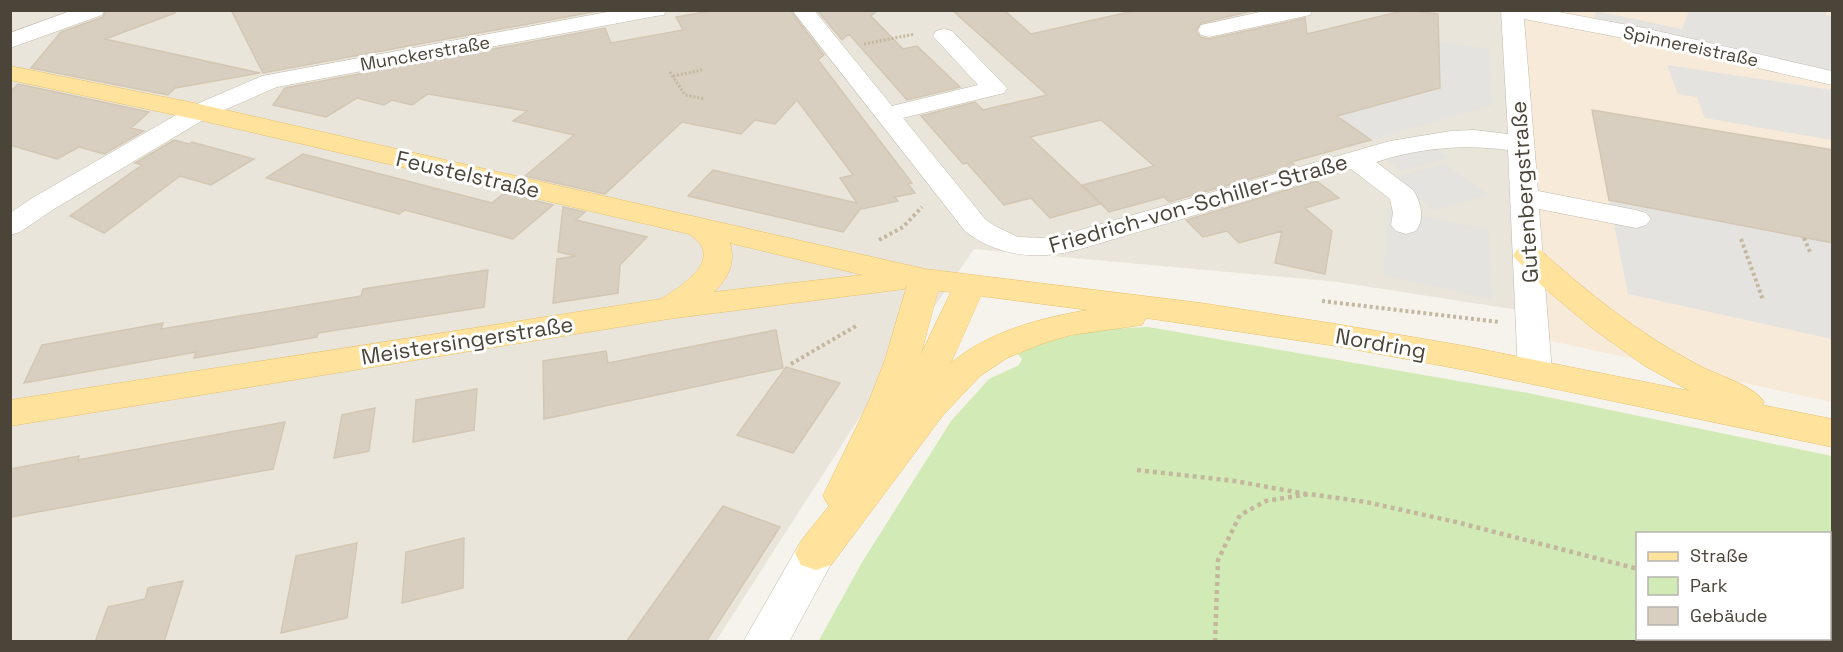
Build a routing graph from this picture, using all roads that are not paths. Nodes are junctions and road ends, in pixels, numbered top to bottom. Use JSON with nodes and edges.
{"nodes":[{"id":1,"x":94,"y":10,"type":"edge"},
{"id":2,"x":656,"y":10,"type":"edge"},
{"id":3,"x":802,"y":10,"type":"edge"},
{"id":4,"x":1302,"y":10,"type":"edge"},
{"id":5,"x":1513,"y":11,"type":"edge"},
{"id":6,"x":1209,"y":30,"type":"dead end"},
{"id":7,"x":944,"y":36,"type":"road end"},
{"id":8,"x":10,"y":41,"type":"edge"},
{"id":9,"x":10,"y":73,"type":"edge"},
{"id":10,"x":1833,"y":78,"type":"edge"},
{"id":11,"x":199,"y":112,"type":"junction"},
{"id":12,"x":886,"y":115,"type":"junction"},
{"id":13,"x":1521,"y":144,"type":"junction"},
{"id":14,"x":1355,"y":159,"type":"junction"},
{"id":15,"x":1523,"y":197,"type":"junction"},
{"id":16,"x":1636,"y":219,"type":"dead end"},
{"id":17,"x":1406,"y":225,"type":"dead end"},
{"id":18,"x":10,"y":226,"type":"edge"},
{"id":19,"x":696,"y":226,"type":"junction"},
{"id":20,"x":1528,"y":256,"type":"junction"},
{"id":21,"x":925,"y":279,"type":"junction"},
{"id":22,"x":970,"y":285,"type":"junction"},
{"id":23,"x":668,"y":308,"type":"junction"},
{"id":24,"x":1201,"y":314,"type":"junction"},
{"id":25,"x":1535,"y":372,"type":"junction"},
{"id":26,"x":10,"y":413,"type":"edge"},
{"id":27,"x":1822,"y":431,"type":"edge"},
{"id":28,"x":891,"y":455,"type":"junction"},
{"id":29,"x":816,"y":553,"type":"junction"},
{"id":30,"x":765,"y":642,"type":"edge"}],
"edges":[{"from":1,"to":8,"type":"street"},
{"from":2,"to":11,"type":"street","name":"Munckerstraße"},
{"from":3,"to":12,"type":"street","name":"Friedrich-von-Schiller-Straße"},
{"from":4,"to":6,"type":"street"},
{"from":5,"to":10,"type":"street","name":"Spinnereistraße"},
{"from":5,"to":13,"type":"street","name":"Gutenbergstraße"},
{"from":7,"to":12,"type":"street"},
{"from":9,"to":11,"type":"main road","name":"Feustelstraße"},
{"from":11,"to":18,"type":"street","name":"Munckerstraße"},
{"from":11,"to":19,"type":"main road","name":"Feustelstraße"},
{"from":12,"to":14,"type":"street","name":"Friedrich-von-Schiller-Straße"},
{"from":13,"to":14,"type":"street","name":"Friedrich-von-Schiller-Straße"},
{"from":13,"to":15,"type":"street","name":"Gutenbergstraße"},
{"from":14,"to":17,"type":"street"},
{"from":15,"to":16,"type":"street"},
{"from":15,"to":20,"type":"street","name":"Gutenbergstraße"},
{"from":19,"to":21,"type":"main road","name":"Feustelstraße"},
{"from":19,"to":23,"type":"main road"},
{"from":20,"to":25,"type":"street","name":"Gutenbergstraße"},
{"from":20,"to":27,"type":"main road"},
{"from":21,"to":22,"type":"main road","name":"Nordring"},
{"from":21,"to":23,"type":"main road","name":"Meistersingerstraße"},
{"from":21,"to":29,"type":"main road"},
{"from":22,"to":24,"type":"main road","name":"Nordring"},
{"from":22,"to":28,"type":"main road"},
{"from":23,"to":26,"type":"main road","name":"Meistersingerstraße"},
{"from":24,"to":25,"type":"main road","name":"Nordring"},
{"from":24,"to":28,"type":"main road"},
{"from":25,"to":27,"type":"main road","name":"Nordring"},
{"from":28,"to":29,"type":"main road"},
{"from":29,"to":30,"type":"street"}]}
